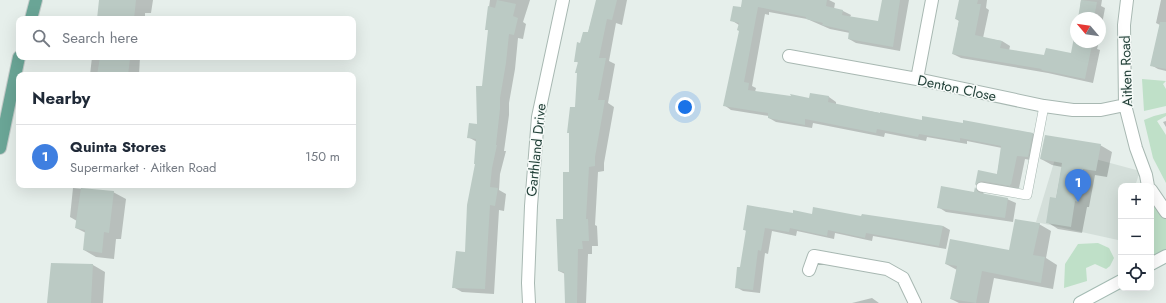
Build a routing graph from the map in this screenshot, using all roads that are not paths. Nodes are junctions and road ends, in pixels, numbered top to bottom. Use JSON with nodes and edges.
{"nodes":[{"id":1,"x":36,"y":0,"type":"edge"},
{"id":2,"x":563,"y":0,"type":"edge"},
{"id":3,"x":932,"y":0,"type":"edge"},
{"id":4,"x":1127,"y":0,"type":"edge"},
{"id":5,"x":32,"y":16,"type":"edge"},
{"id":6,"x":789,"y":56,"type":"dead end"},
{"id":7,"x":19,"y":60,"type":"edge"},
{"id":8,"x":17,"y":72,"type":"edge"},
{"id":9,"x":16,"y":75,"type":"edge"},
{"id":10,"x":917,"y":79,"type":"junction"},
{"id":11,"x":1125,"y":105,"type":"junction"},
{"id":12,"x":1044,"y":106,"type":"junction"},
{"id":13,"x":0,"y":148,"type":"edge"},
{"id":14,"x":1147,"y":183,"type":"edge"},
{"id":15,"x":981,"y":186,"type":"dead end"},
{"id":16,"x":1154,"y":194,"type":"edge"},
{"id":17,"x":1166,"y":212,"type":"edge"},
{"id":18,"x":1166,"y":256,"type":"edge"},
{"id":19,"x":1154,"y":262,"type":"edge"},
{"id":20,"x":809,"y":270,"type":"dead end"},
{"id":21,"x":1118,"y":283,"type":"edge"},
{"id":22,"x":529,"y":303,"type":"edge"},
{"id":23,"x":915,"y":303,"type":"edge"},
{"id":24,"x":1080,"y":303,"type":"edge"}],
"edges":[{"from":1,"to":5,"type":"main road"},
{"from":2,"to":22,"type":"street","name":"Garthland Drive"},
{"from":3,"to":10,"type":"street"},
{"from":4,"to":11,"type":"street","name":"Aitken Road"},
{"from":6,"to":10,"type":"street","name":"Denton Close"},
{"from":7,"to":8,"type":"main road"},
{"from":9,"to":13,"type":"main road"},
{"from":10,"to":12,"type":"street","name":"Denton Close"},
{"from":11,"to":12,"type":"street","name":"Denton Close"},
{"from":11,"to":14,"type":"street","name":"Aitken Road"},
{"from":12,"to":15,"type":"lane"},
{"from":16,"to":17,"type":"street"},
{"from":18,"to":19,"type":"street"},
{"from":20,"to":23,"type":"street"},
{"from":21,"to":24,"type":"street"}]}
